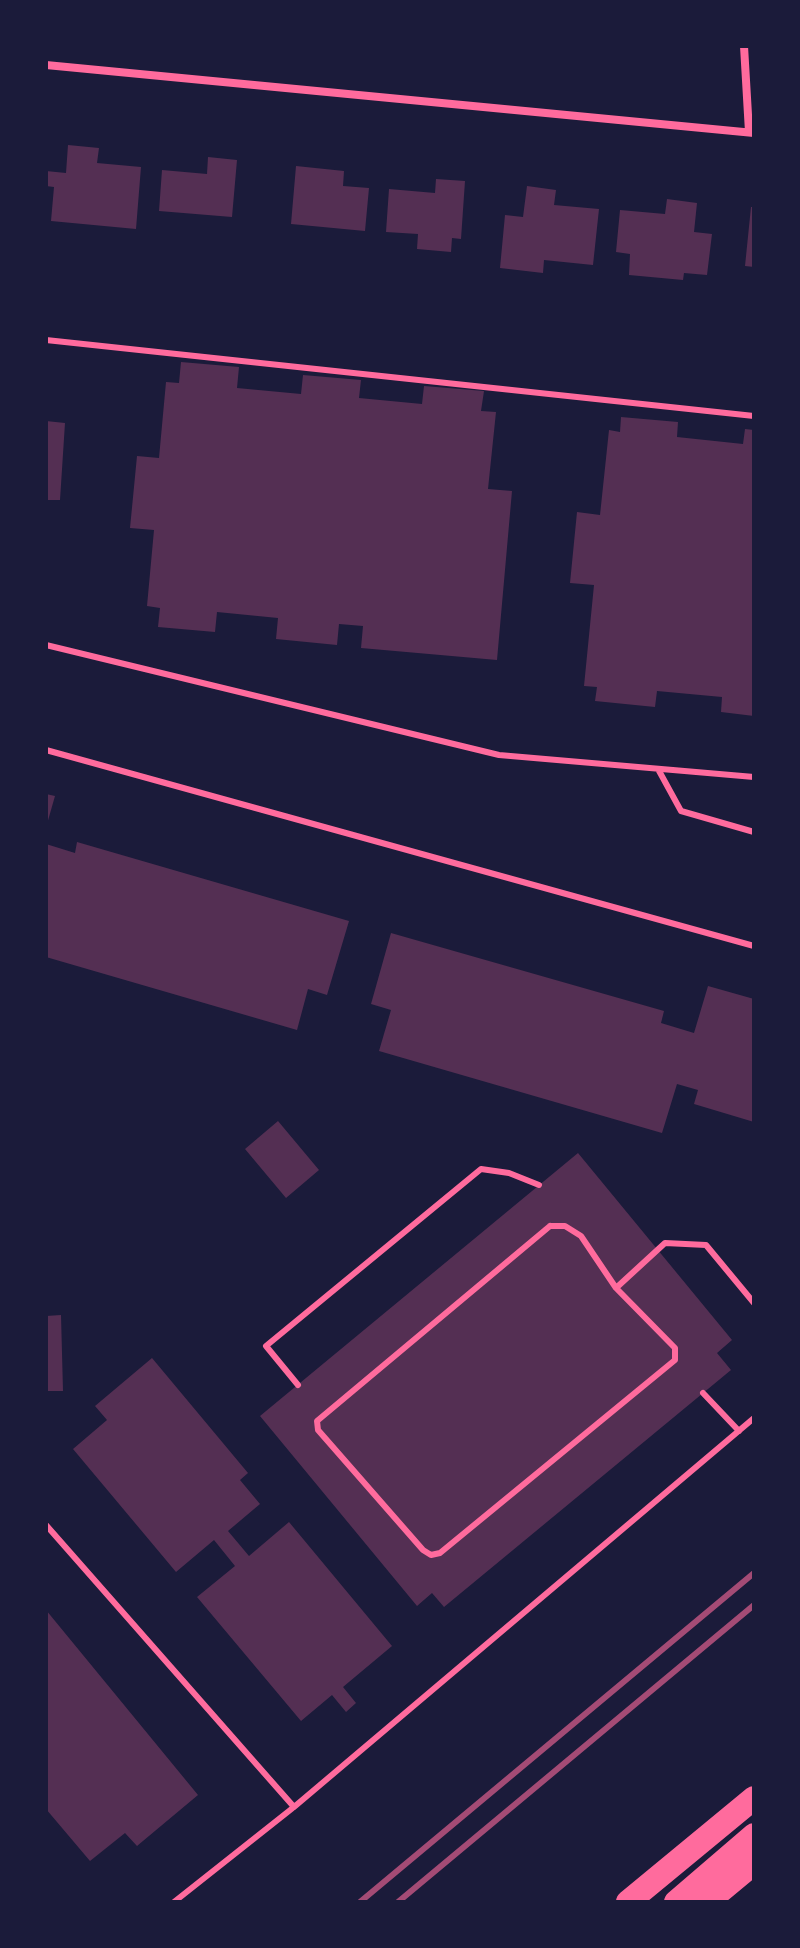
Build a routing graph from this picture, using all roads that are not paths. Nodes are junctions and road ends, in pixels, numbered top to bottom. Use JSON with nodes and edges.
{"nodes":[{"id":1,"x":744,"y":46,"type":"edge"},
{"id":2,"x":46,"y":65,"type":"edge"},
{"id":3,"x":752,"y":132,"type":"edge"},
{"id":4,"x":46,"y":340,"type":"edge"},
{"id":5,"x":754,"y":416,"type":"edge"},
{"id":6,"x":46,"y":645,"type":"edge"},
{"id":7,"x":46,"y":750,"type":"edge"},
{"id":8,"x":658,"y":769,"type":"junction"},
{"id":9,"x":754,"y":777,"type":"edge"},
{"id":10,"x":754,"y":832,"type":"edge"},
{"id":11,"x":754,"y":946,"type":"edge"},
{"id":12,"x":539,"y":1185,"type":"dead end"},
{"id":13,"x":616,"y":1288,"type":"junction"},
{"id":14,"x":754,"y":1303,"type":"edge"},
{"id":15,"x":298,"y":1385,"type":"dead end"},
{"id":16,"x":703,"y":1393,"type":"dead end"},
{"id":17,"x":754,"y":1418,"type":"edge"},
{"id":18,"x":739,"y":1431,"type":"junction"},
{"id":19,"x":46,"y":1525,"type":"edge"},
{"id":20,"x":754,"y":1798,"type":"edge"},
{"id":21,"x":294,"y":1807,"type":"junction"},
{"id":22,"x":754,"y":1835,"type":"edge"},
{"id":23,"x":754,"y":1863,"type":"edge"},
{"id":24,"x":174,"y":1902,"type":"edge"},
{"id":25,"x":628,"y":1902,"type":"edge"},
{"id":26,"x":676,"y":1902,"type":"edge"},
{"id":27,"x":707,"y":1902,"type":"edge"}],
"edges":[{"from":1,"to":3,"type":"street"},
{"from":2,"to":3,"type":"street"},
{"from":4,"to":5,"type":"lane"},
{"from":6,"to":8,"type":"lane"},
{"from":7,"to":11,"type":"lane"},
{"from":8,"to":9,"type":"lane"},
{"from":8,"to":10,"type":"lane"},
{"from":12,"to":15,"type":"lane"},
{"from":13,"to":13,"type":"lane"},
{"from":13,"to":14,"type":"lane"},
{"from":16,"to":18,"type":"lane"},
{"from":17,"to":18,"type":"lane"},
{"from":18,"to":21,"type":"lane"},
{"from":19,"to":21,"type":"lane"},
{"from":20,"to":25,"type":"highway"},
{"from":21,"to":24,"type":"lane"},
{"from":22,"to":26,"type":"highway"},
{"from":23,"to":27,"type":"highway"}]}
